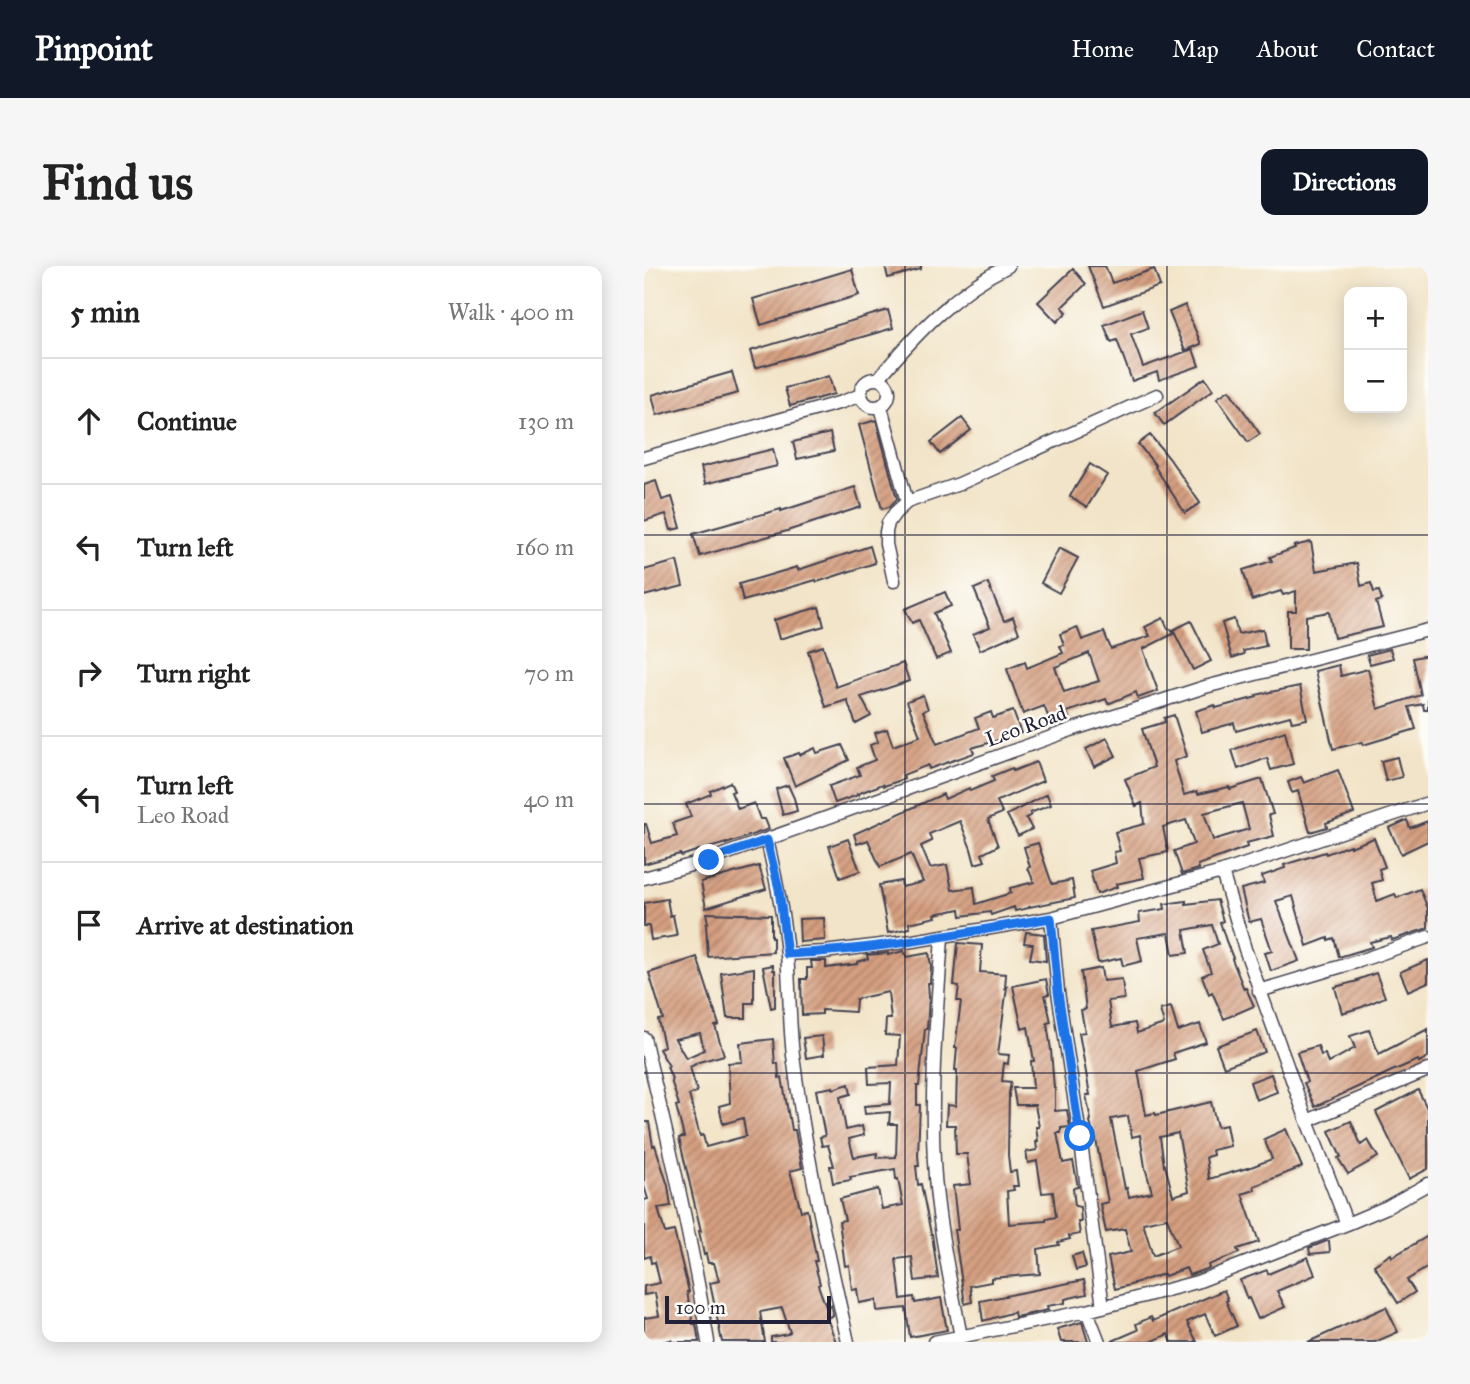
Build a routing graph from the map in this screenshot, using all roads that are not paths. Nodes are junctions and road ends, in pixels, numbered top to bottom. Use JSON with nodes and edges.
{"nodes":[{"id":1,"x":1008,"y":266,"type":"edge"},
{"id":2,"x":878,"y":379,"type":"junction"},
{"id":3,"x":861,"y":395,"type":"junction"},
{"id":4,"x":1157,"y":395,"type":"dead end"},
{"id":5,"x":881,"y":407,"type":"junction"},
{"id":6,"x":644,"y":458,"type":"edge"},
{"id":7,"x":906,"y":502,"type":"junction"},
{"id":8,"x":894,"y":580,"type":"dead end"},
{"id":9,"x":1428,"y":630,"type":"edge"},
{"id":10,"x":1428,"y":803,"type":"edge"},
{"id":11,"x":767,"y":840,"type":"junction"},
{"id":12,"x":1222,"y":872,"type":"junction"},
{"id":13,"x":644,"y":878,"type":"edge"},
{"id":14,"x":1051,"y":918,"type":"junction"},
{"id":15,"x":942,"y":937,"type":"junction"},
{"id":16,"x":1428,"y":937,"type":"edge"},
{"id":17,"x":787,"y":954,"type":"junction"},
{"id":18,"x":1259,"y":991,"type":"junction"},
{"id":19,"x":644,"y":1038,"type":"edge"},
{"id":20,"x":1428,"y":1070,"type":"edge"},
{"id":21,"x":1307,"y":1121,"type":"junction"},
{"id":22,"x":1428,"y":1184,"type":"edge"},
{"id":23,"x":1347,"y":1224,"type":"junction"},
{"id":24,"x":1103,"y":1307,"type":"junction"},
{"id":25,"x":1087,"y":1311,"type":"junction"},
{"id":26,"x":961,"y":1337,"type":"junction"},
{"id":27,"x":986,"y":1337,"type":"edge"},
{"id":28,"x":708,"y":1342,"type":"edge"},
{"id":29,"x":849,"y":1342,"type":"edge"},
{"id":30,"x":934,"y":1342,"type":"edge"},
{"id":31,"x":1099,"y":1342,"type":"edge"}],
"edges":[{"from":1,"to":2,"type":"street"},
{"from":2,"to":3,"type":"street"},
{"from":2,"to":5,"type":"street"},
{"from":3,"to":5,"type":"street"},
{"from":3,"to":6,"type":"street"},
{"from":4,"to":7,"type":"street"},
{"from":5,"to":7,"type":"street"},
{"from":7,"to":8,"type":"street"},
{"from":9,"to":11,"type":"street","name":"Leo Road"},
{"from":10,"to":12,"type":"street"},
{"from":11,"to":13,"type":"street","name":"Leo Road"},
{"from":11,"to":17,"type":"street"},
{"from":12,"to":14,"type":"street"},
{"from":12,"to":18,"type":"street"},
{"from":14,"to":15,"type":"street"},
{"from":14,"to":24,"type":"street"},
{"from":15,"to":17,"type":"street"},
{"from":15,"to":26,"type":"street"},
{"from":16,"to":18,"type":"street"},
{"from":17,"to":29,"type":"street"},
{"from":18,"to":21,"type":"street"},
{"from":19,"to":28,"type":"street"},
{"from":20,"to":21,"type":"street"},
{"from":21,"to":23,"type":"street"},
{"from":22,"to":23,"type":"street"},
{"from":23,"to":24,"type":"street"},
{"from":24,"to":25,"type":"street"},
{"from":25,"to":27,"type":"street"},
{"from":25,"to":31,"type":"street"},
{"from":26,"to":27,"type":"street"},
{"from":26,"to":30,"type":"street"}]}
